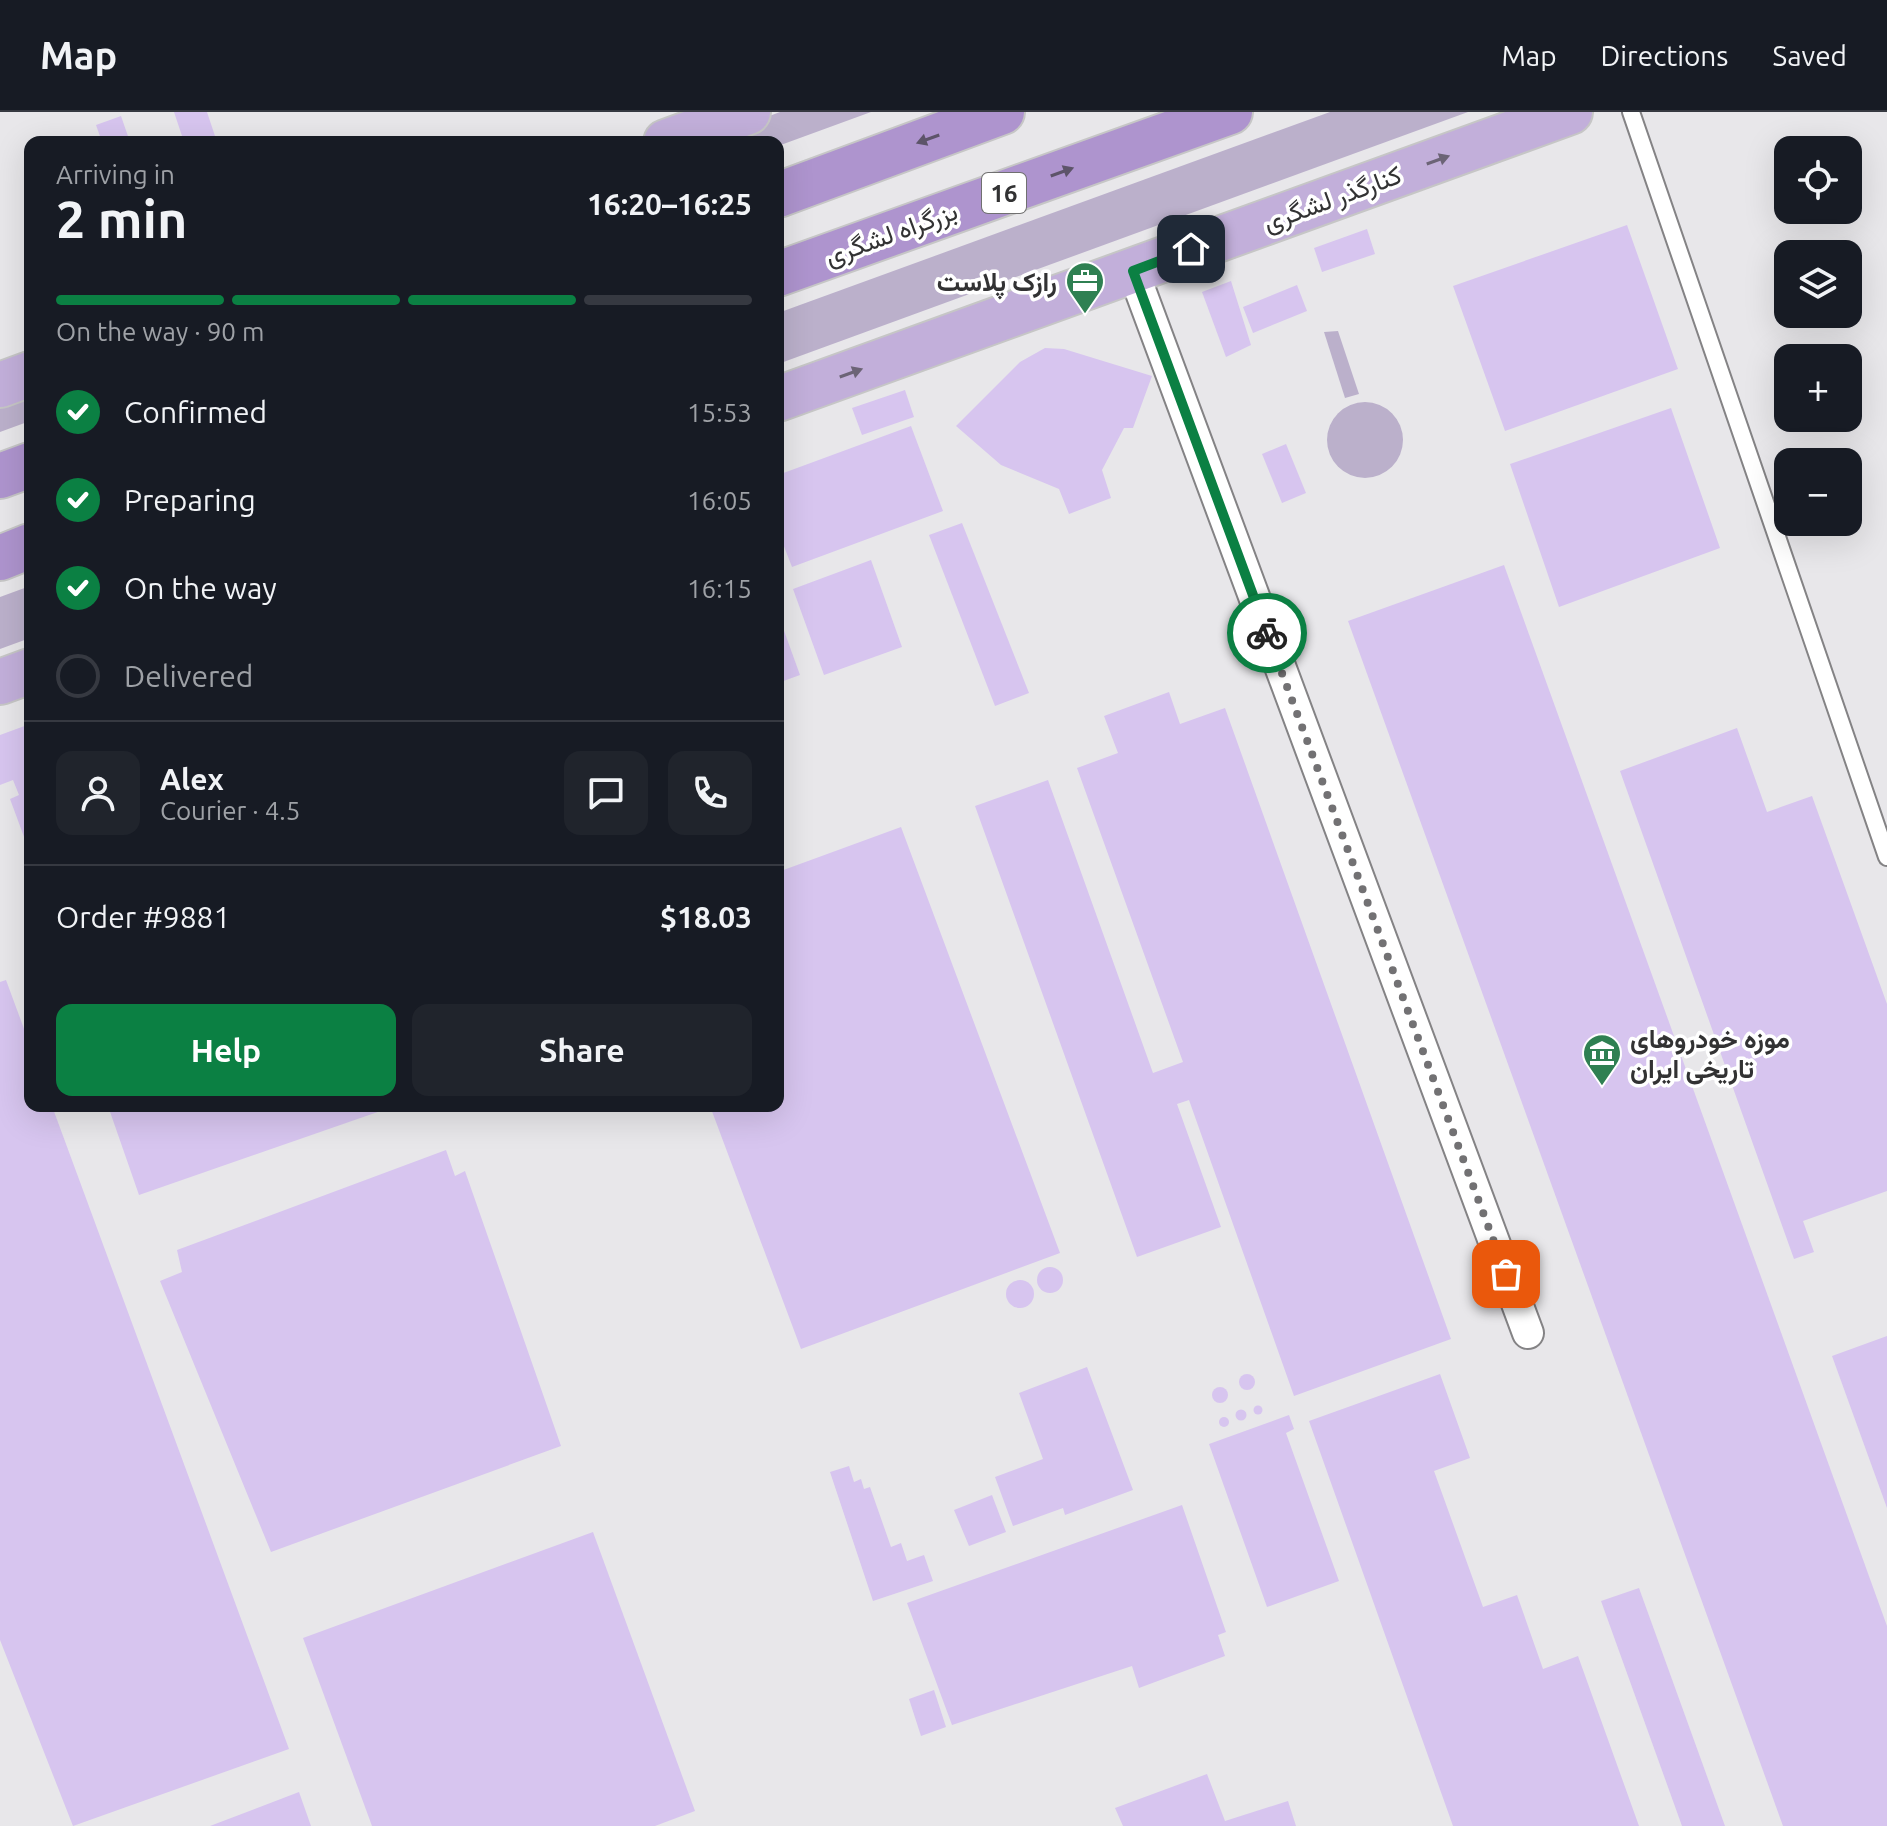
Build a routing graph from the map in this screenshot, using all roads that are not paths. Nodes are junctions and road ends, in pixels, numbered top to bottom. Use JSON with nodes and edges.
{"nodes":[{"id":1,"x":748,"y":112,"type":"edge"},
{"id":2,"x":1002,"y":112,"type":"edge"},
{"id":3,"x":1230,"y":112,"type":"edge"},
{"id":4,"x":1570,"y":112,"type":"edge"},
{"id":5,"x":1631,"y":112,"type":"edge"},
{"id":6,"x":682,"y":136,"type":"edge"},
{"id":7,"x":784,"y":193,"type":"edge"},
{"id":8,"x":1133,"y":271,"type":"junction"},
{"id":9,"x":784,"y":272,"type":"edge"},
{"id":10,"x":24,"y":376,"type":"edge"},
{"id":11,"x":0,"y":385,"type":"edge"},
{"id":12,"x":784,"y":397,"type":"edge"},
{"id":13,"x":24,"y":467,"type":"edge"},
{"id":14,"x":0,"y":476,"type":"edge"},
{"id":15,"x":24,"y":548,"type":"edge"},
{"id":16,"x":0,"y":558,"type":"edge"},
{"id":17,"x":24,"y":673,"type":"edge"},
{"id":18,"x":0,"y":682,"type":"edge"},
{"id":19,"x":1887,"y":857,"type":"edge"},
{"id":20,"x":1528,"y":1333,"type":"dead end"}],
"edges":[{"from":1,"to":6,"type":"main road"},
{"from":2,"to":7,"type":"highway","one_way":true},
{"from":9,"to":3,"type":"highway","name":"بزرگراه لشگری","number":"16","one_way":true},
{"from":8,"to":4,"type":"main road","name":"کنارگذر لشگری","one_way":true},
{"from":5,"to":19,"type":"lane"},
{"from":12,"to":8,"type":"main road","name":"کنارگذر لشگری","one_way":true},
{"from":8,"to":20,"type":"street"},
{"from":10,"to":11,"type":"main road"},
{"from":13,"to":14,"type":"highway"},
{"from":15,"to":16,"type":"highway"},
{"from":17,"to":18,"type":"main road"}]}
